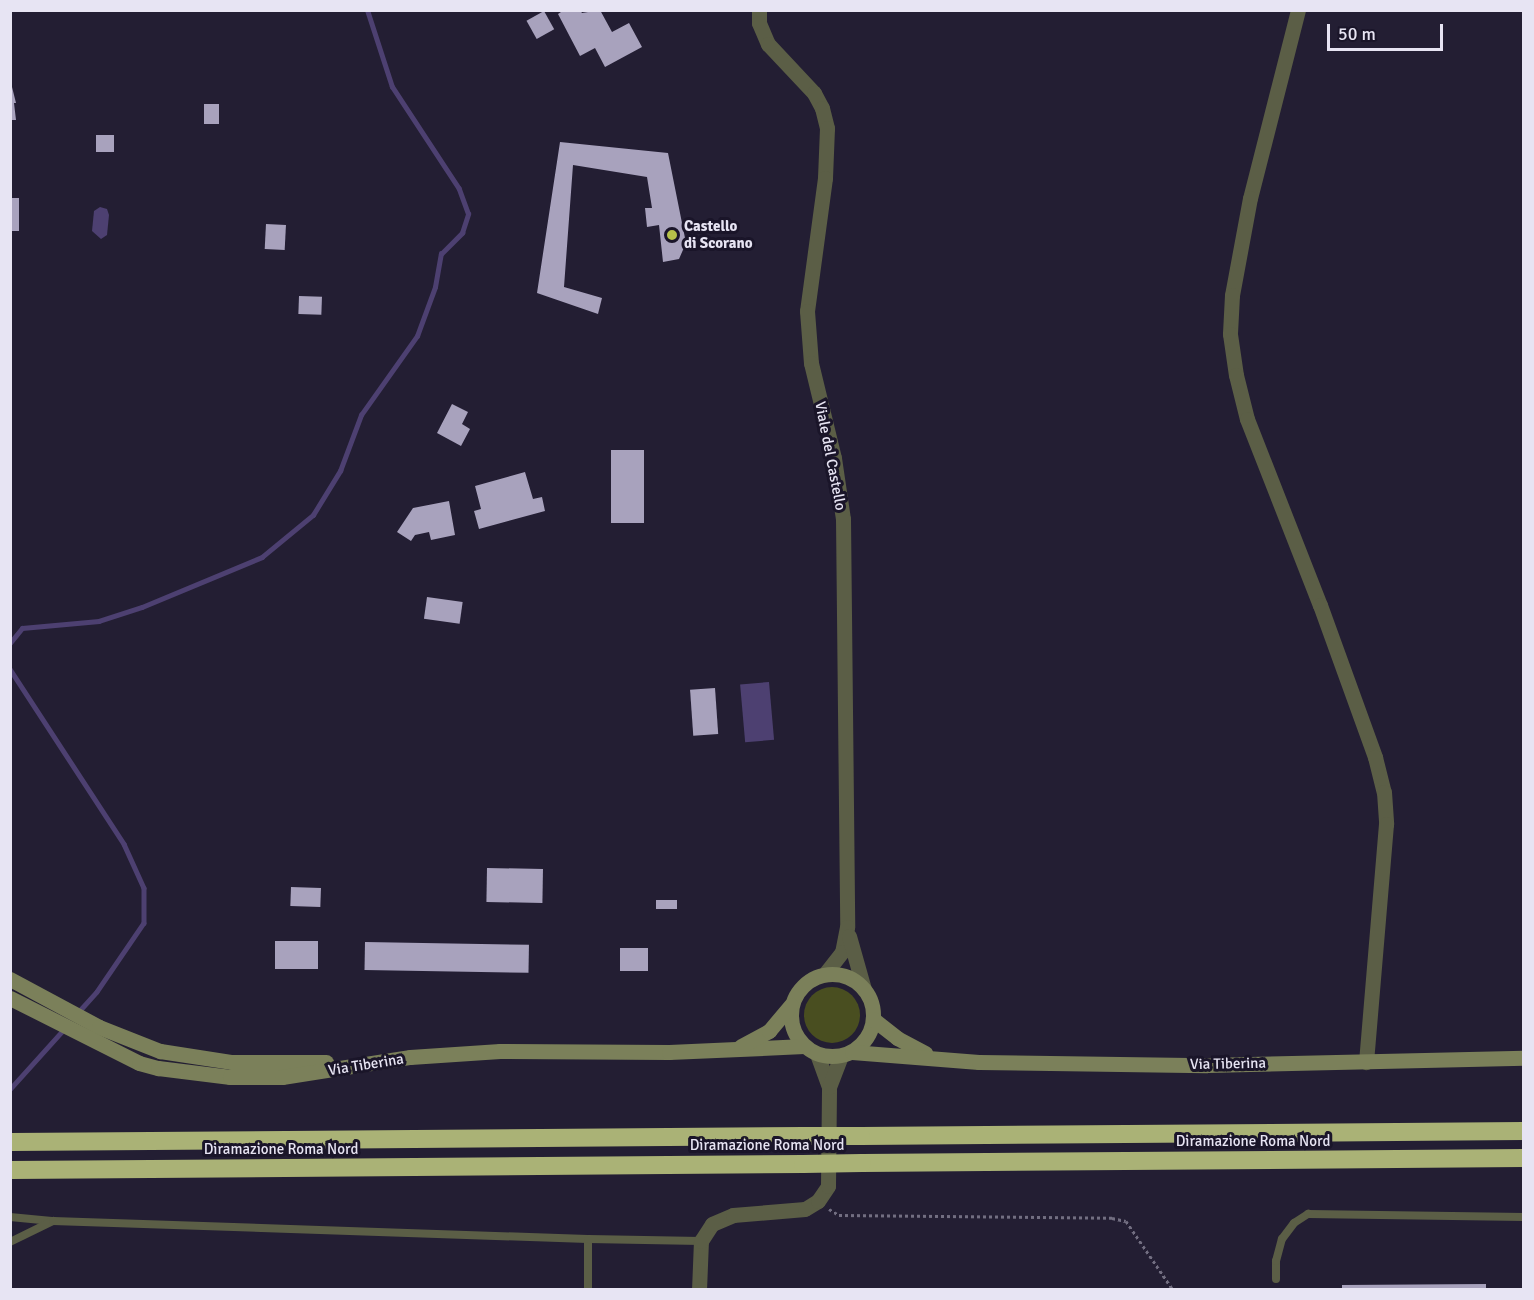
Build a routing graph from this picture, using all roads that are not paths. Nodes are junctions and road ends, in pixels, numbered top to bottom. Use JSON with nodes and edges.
{"nodes":[{"id":1,"x":759,"y":10,"type":"edge"},
{"id":2,"x":1298,"y":10,"type":"edge"},
{"id":3,"x":847,"y":927,"type":"junction"},
{"id":4,"x":824,"y":975,"type":"junction"},
{"id":5,"x":10,"y":980,"type":"edge"},
{"id":6,"x":864,"y":989,"type":"junction"},
{"id":7,"x":10,"y":998,"type":"edge"},
{"id":8,"x":792,"y":1005,"type":"junction"},
{"id":9,"x":873,"y":1019,"type":"junction"},
{"id":10,"x":738,"y":1047,"type":"junction"},
{"id":11,"x":810,"y":1050,"type":"junction"},
{"id":12,"x":846,"y":1054,"type":"junction"},
{"id":13,"x":410,"y":1057,"type":"junction"},
{"id":14,"x":933,"y":1058,"type":"junction"},
{"id":15,"x":1524,"y":1058,"type":"edge"},
{"id":16,"x":1366,"y":1062,"type":"junction"},
{"id":17,"x":829,"y":1088,"type":"junction"},
{"id":18,"x":1524,"y":1131,"type":"edge"},
{"id":19,"x":10,"y":1142,"type":"edge"},
{"id":20,"x":1524,"y":1158,"type":"edge"},
{"id":21,"x":10,"y":1170,"type":"edge"},
{"id":22,"x":10,"y":1217,"type":"edge"},
{"id":23,"x":1524,"y":1217,"type":"edge"},
{"id":24,"x":53,"y":1221,"type":"junction"},
{"id":25,"x":588,"y":1239,"type":"junction"},
{"id":26,"x":701,"y":1241,"type":"junction"},
{"id":27,"x":10,"y":1242,"type":"edge"},
{"id":28,"x":1276,"y":1279,"type":"dead end"},
{"id":29,"x":588,"y":1290,"type":"edge"},
{"id":30,"x":699,"y":1290,"type":"edge"}],
"edges":[{"from":1,"to":3,"type":"street","name":"Viale del Castello"},
{"from":2,"to":16,"type":"street"},
{"from":3,"to":4,"type":"street"},
{"from":3,"to":6,"type":"street"},
{"from":4,"to":6,"type":"main road"},
{"from":4,"to":8,"type":"main road"},
{"from":5,"to":13,"type":"main road"},
{"from":6,"to":9,"type":"main road"},
{"from":7,"to":13,"type":"main road","name":"Via Tiberina"},
{"from":8,"to":10,"type":"main road"},
{"from":8,"to":11,"type":"main road"},
{"from":9,"to":12,"type":"main road"},
{"from":9,"to":14,"type":"main road"},
{"from":10,"to":11,"type":"main road","name":"Via Tiberina"},
{"from":10,"to":13,"type":"main road","name":"Via Tiberina"},
{"from":11,"to":12,"type":"main road"},
{"from":11,"to":17,"type":"street"},
{"from":12,"to":14,"type":"main road","name":"Via Tiberina"},
{"from":12,"to":17,"type":"street"},
{"from":14,"to":16,"type":"main road","name":"Via Tiberina"},
{"from":15,"to":16,"type":"main road","name":"Via Tiberina"},
{"from":17,"to":26,"type":"street"},
{"from":18,"to":19,"type":"highway","name":"Diramazione Roma Nord","bridge":true},
{"from":20,"to":21,"type":"highway","name":"Diramazione Roma Nord","bridge":true},
{"from":22,"to":24,"type":"lane"},
{"from":23,"to":28,"type":"lane"},
{"from":24,"to":25,"type":"lane"},
{"from":24,"to":27,"type":"lane"},
{"from":25,"to":26,"type":"lane"},
{"from":25,"to":29,"type":"lane"},
{"from":26,"to":30,"type":"street"}]}
